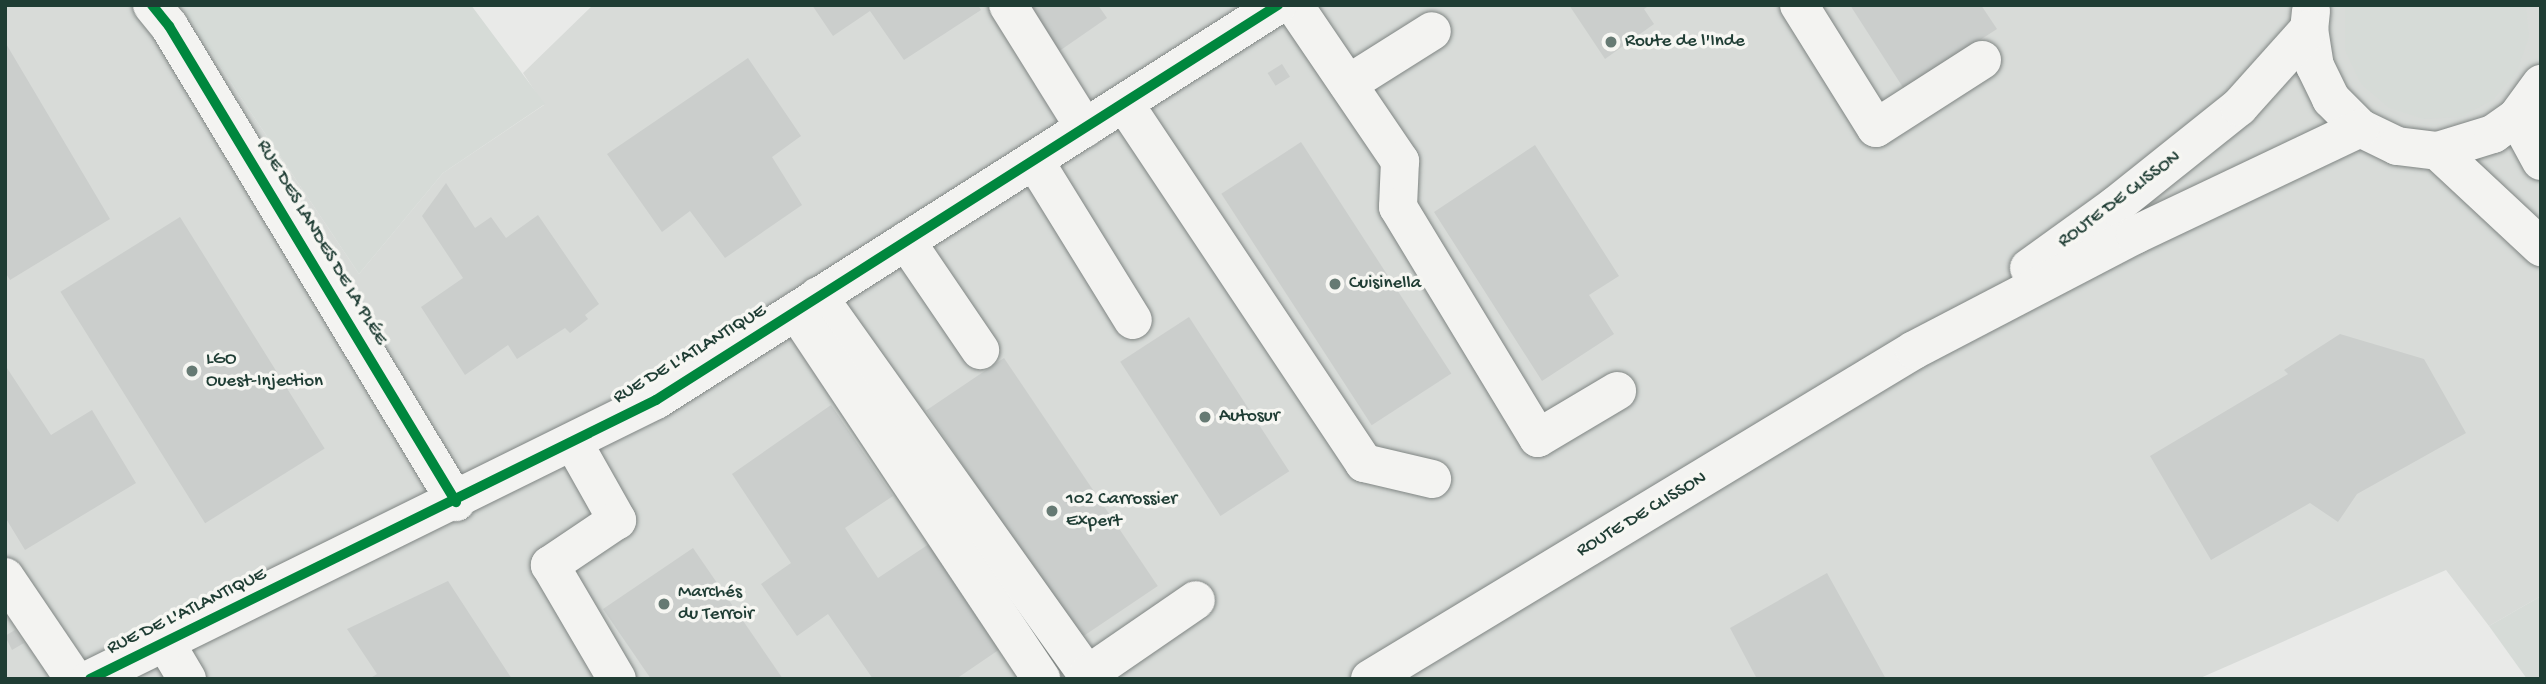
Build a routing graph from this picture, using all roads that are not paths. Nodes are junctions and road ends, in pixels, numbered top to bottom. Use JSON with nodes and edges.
{"nodes":[{"id":1,"x":152,"y":5,"type":"edge"},
{"id":2,"x":1008,"y":5,"type":"edge"},
{"id":3,"x":1278,"y":5,"type":"edge"},
{"id":4,"x":1294,"y":5,"type":"edge"},
{"id":5,"x":1799,"y":5,"type":"edge"},
{"id":6,"x":2310,"y":17,"type":"edge"},
{"id":7,"x":1432,"y":31,"type":"dead end"},
{"id":8,"x":1982,"y":60,"type":"dead end"},
{"id":9,"x":1348,"y":85,"type":"junction"},
{"id":10,"x":2541,"y":85,"type":"edge"},
{"id":11,"x":1124,"y":103,"type":"junction"},
{"id":12,"x":2517,"y":117,"type":"junction"},
{"id":13,"x":1085,"y":128,"type":"junction"},
{"id":14,"x":2360,"y":128,"type":"junction"},
{"id":15,"x":2438,"y":151,"type":"junction"},
{"id":16,"x":1034,"y":160,"type":"junction"},
{"id":17,"x":2541,"y":161,"type":"edge"},
{"id":18,"x":906,"y":241,"type":"junction"},
{"id":19,"x":2541,"y":247,"type":"edge"},
{"id":20,"x":807,"y":304,"type":"junction"},
{"id":21,"x":1133,"y":320,"type":"dead end"},
{"id":22,"x":980,"y":350,"type":"dead end"},
{"id":23,"x":1914,"y":350,"type":"junction"},
{"id":24,"x":1617,"y":391,"type":"dead end"},
{"id":25,"x":573,"y":442,"type":"junction"},
{"id":26,"x":1432,"y":480,"type":"dead end"},
{"id":27,"x":456,"y":502,"type":"junction"},
{"id":28,"x":5,"y":577,"type":"edge"},
{"id":29,"x":1196,"y":600,"type":"dead end"},
{"id":30,"x":165,"y":642,"type":"junction"},
{"id":31,"x":74,"y":679,"type":"edge"},
{"id":32,"x":90,"y":679,"type":"edge"},
{"id":33,"x":187,"y":679,"type":"edge"},
{"id":34,"x":617,"y":679,"type":"edge"},
{"id":35,"x":1041,"y":679,"type":"edge"},
{"id":36,"x":1370,"y":679,"type":"edge"}],
"edges":[{"from":1,"to":27,"type":"main road","name":"RUE DES LANDES DE LA PLÉE"},
{"from":2,"to":13,"type":"main road"},
{"from":3,"to":11,"type":"main road","name":"RUE DE L'ATLANTIQUE"},
{"from":4,"to":9,"type":"main road"},
{"from":5,"to":8,"type":"main road"},
{"from":6,"to":14,"type":"main road"},
{"from":6,"to":23,"type":"main road","name":"ROUTE DE CLISSON"},
{"from":7,"to":9,"type":"main road"},
{"from":9,"to":24,"type":"main road"},
{"from":10,"to":12,"type":"main road"},
{"from":11,"to":13,"type":"main road","name":"RUE DE L'ATLANTIQUE"},
{"from":11,"to":26,"type":"main road"},
{"from":12,"to":15,"type":"main road"},
{"from":12,"to":17,"type":"main road"},
{"from":13,"to":16,"type":"main road","name":"RUE DE L'ATLANTIQUE"},
{"from":14,"to":15,"type":"main road"},
{"from":14,"to":23,"type":"main road","name":"ROUTE DE CLISSON"},
{"from":15,"to":19,"type":"main road"},
{"from":16,"to":18,"type":"main road","name":"RUE DE L'ATLANTIQUE"},
{"from":16,"to":21,"type":"main road"},
{"from":18,"to":20,"type":"main road","name":"RUE DE L'ATLANTIQUE"},
{"from":18,"to":22,"type":"main road"},
{"from":20,"to":25,"type":"main road","name":"RUE DE L'ATLANTIQUE"},
{"from":20,"to":29,"type":"main road"},
{"from":20,"to":35,"type":"main road"},
{"from":23,"to":36,"type":"main road","name":"ROUTE DE CLISSON"},
{"from":25,"to":27,"type":"main road","name":"RUE DE L'ATLANTIQUE"},
{"from":25,"to":34,"type":"main road"},
{"from":27,"to":30,"type":"main road","name":"RUE DE L'ATLANTIQUE"},
{"from":28,"to":31,"type":"main road"},
{"from":30,"to":32,"type":"main road","name":"RUE DE L'ATLANTIQUE"},
{"from":30,"to":33,"type":"main road"}]}
